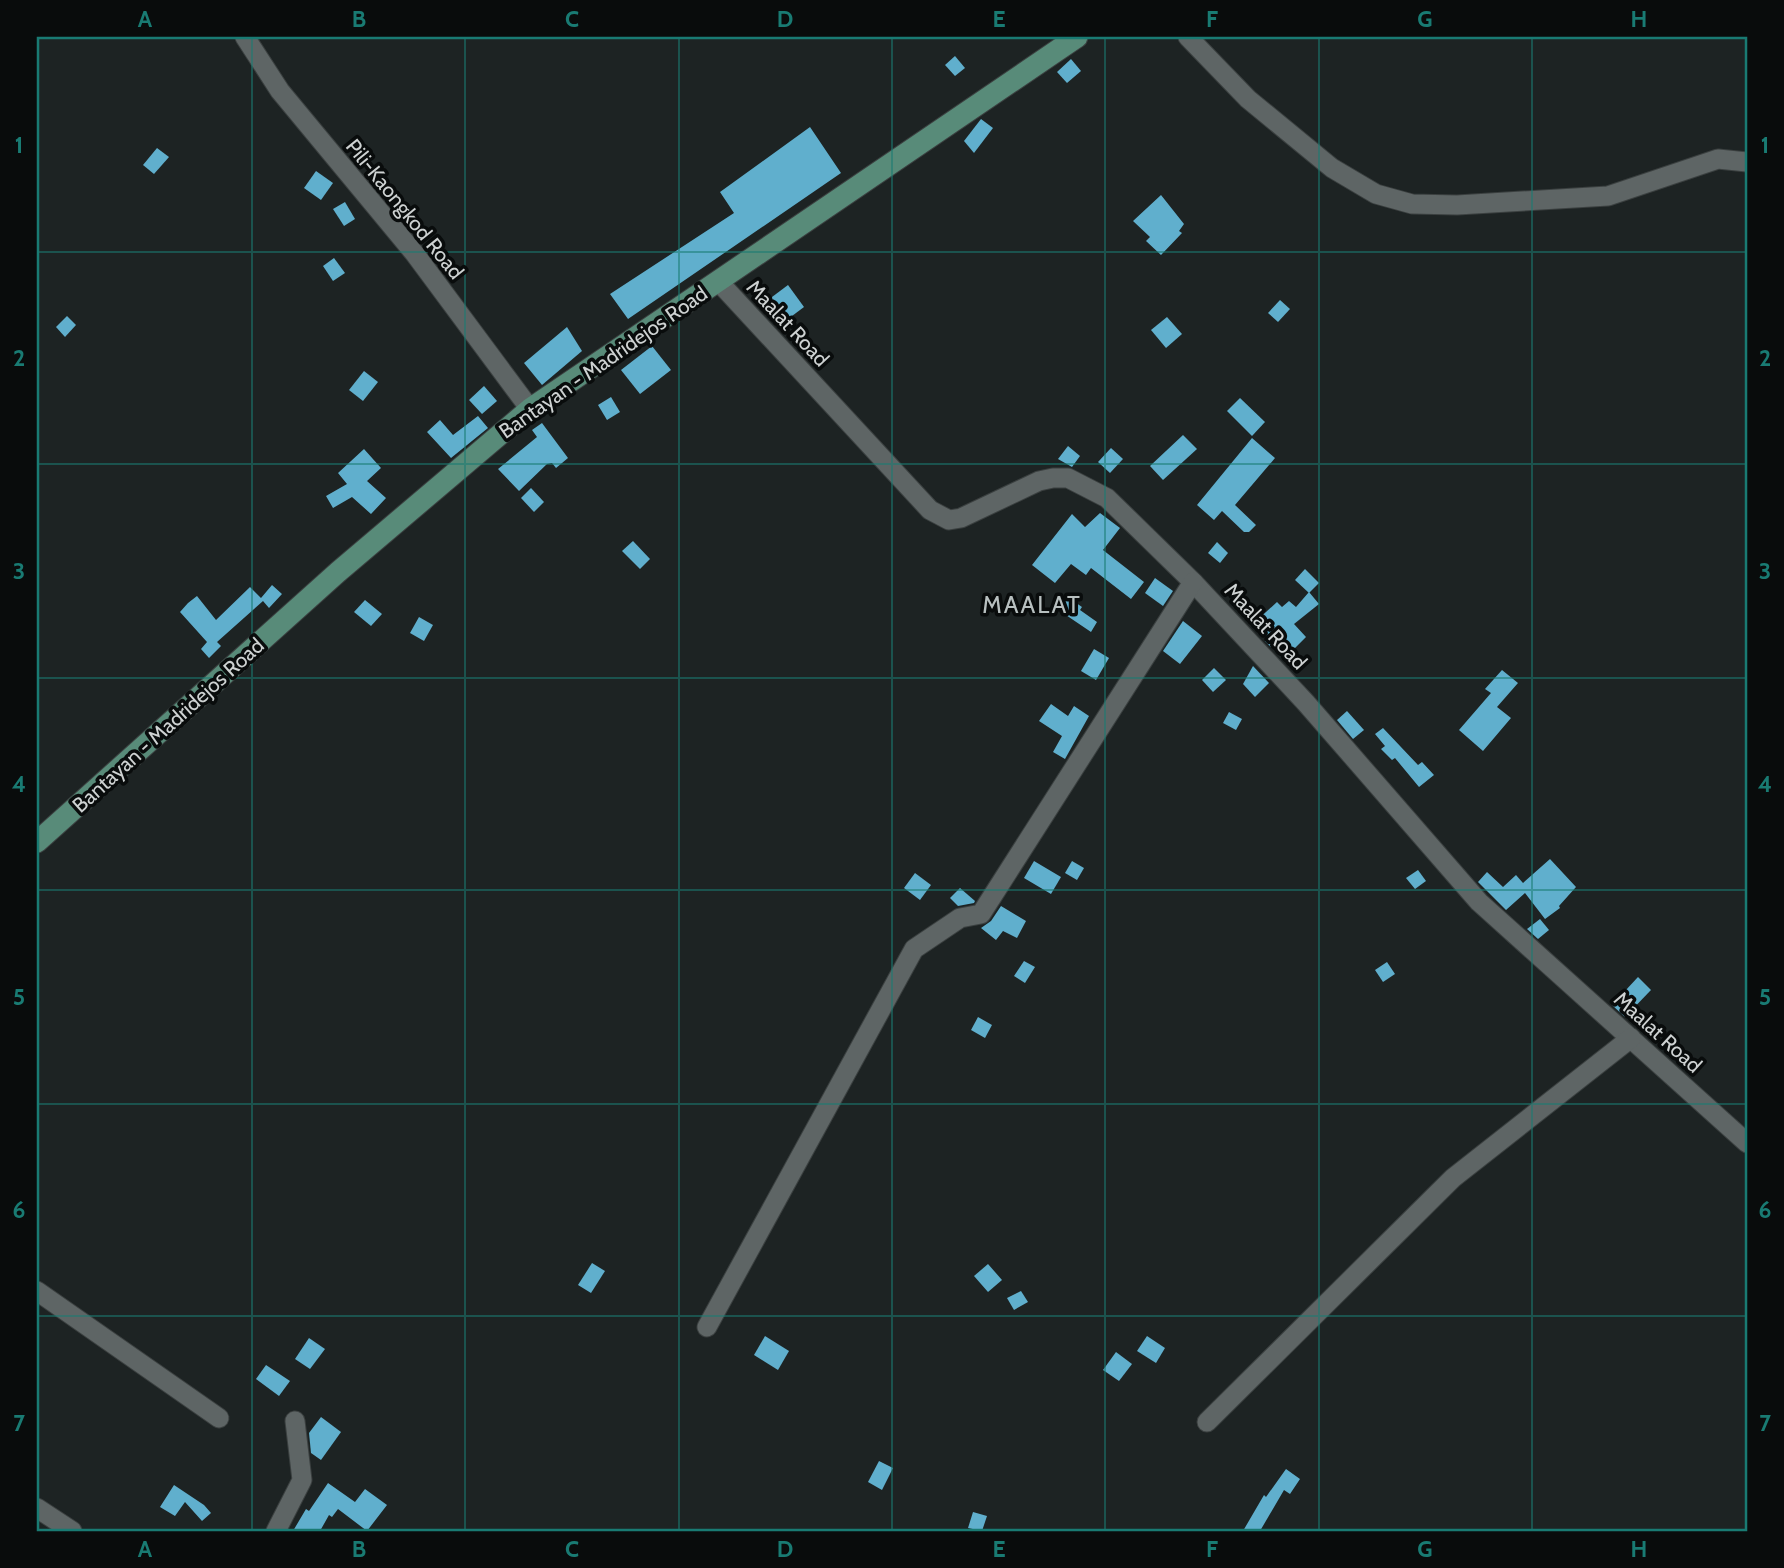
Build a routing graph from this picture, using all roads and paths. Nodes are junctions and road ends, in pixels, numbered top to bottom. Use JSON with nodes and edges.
{"nodes":[{"id":1,"x":245,"y":37,"type":"edge"},
{"id":2,"x":1077,"y":37,"type":"edge"},
{"id":3,"x":1188,"y":37,"type":"edge"},
{"id":4,"x":1747,"y":162,"type":"edge"},
{"id":5,"x":718,"y":281,"type":"junction"},
{"id":6,"x":530,"y":409,"type":"junction"},
{"id":7,"x":1193,"y":582,"type":"junction"},
{"id":8,"x":37,"y":842,"type":"edge"},
{"id":9,"x":1631,"y":1038,"type":"junction"},
{"id":10,"x":1747,"y":1143,"type":"edge"},
{"id":11,"x":37,"y":1291,"type":"edge"},
{"id":12,"x":707,"y":1327,"type":"dead end"},
{"id":13,"x":219,"y":1418,"type":"dead end"},
{"id":14,"x":295,"y":1421,"type":"dead end"},
{"id":15,"x":1207,"y":1422,"type":"dead end"},
{"id":16,"x":37,"y":1508,"type":"edge"},
{"id":17,"x":72,"y":1531,"type":"edge"},
{"id":18,"x":276,"y":1531,"type":"edge"}],
"edges":[{"from":1,"to":6,"type":"street","name":"Pili-Kaongkod Road"},
{"from":2,"to":5,"type":"main road","name":"Bantayan - Madridejos Road"},
{"from":3,"to":4,"type":"street"},
{"from":5,"to":6,"type":"main road","name":"Bantayan - Madridejos Road"},
{"from":5,"to":7,"type":"street","name":"Maalat Road"},
{"from":6,"to":8,"type":"main road","name":"Bantayan - Madridejos Road"},
{"from":7,"to":9,"type":"street","name":"Maalat Road"},
{"from":7,"to":12,"type":"street"},
{"from":9,"to":10,"type":"street","name":"Maalat Road"},
{"from":9,"to":15,"type":"street"},
{"from":11,"to":13,"type":"street"},
{"from":14,"to":18,"type":"street"},
{"from":16,"to":17,"type":"street"}]}
